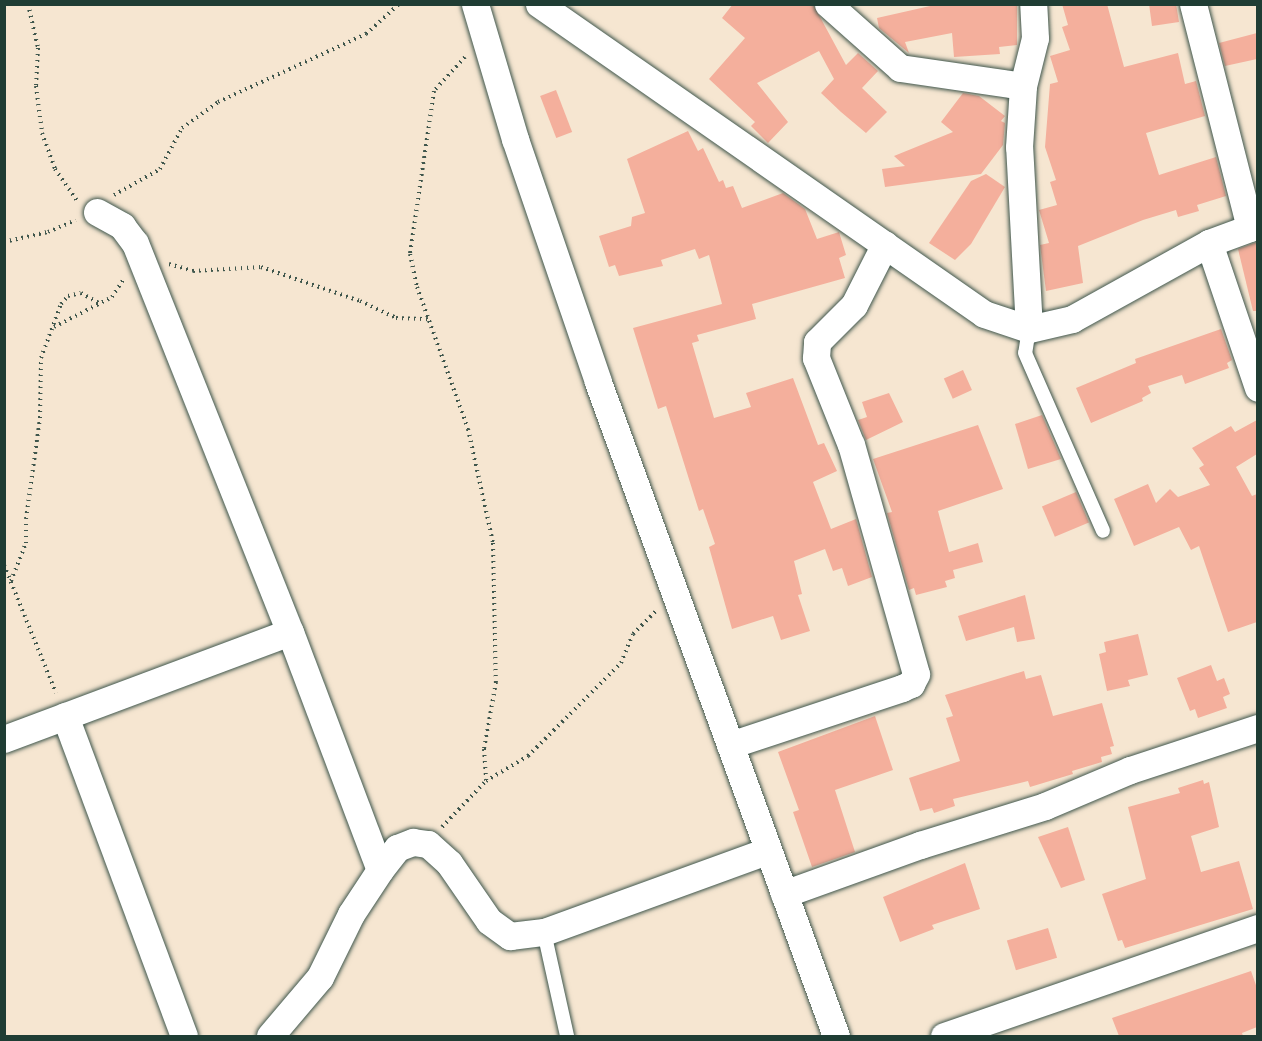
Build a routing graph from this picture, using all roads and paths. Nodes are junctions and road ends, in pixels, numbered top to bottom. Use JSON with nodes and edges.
{"nodes":[{"id":1,"x":28,"y":4,"type":"edge"},
{"id":2,"x":399,"y":4,"type":"edge"},
{"id":3,"x":539,"y":4,"type":"edge"},
{"id":4,"x":828,"y":4,"type":"edge"},
{"id":5,"x":1033,"y":4,"type":"edge"},
{"id":6,"x":1193,"y":4,"type":"edge"},
{"id":7,"x":479,"y":17,"type":"edge"},
{"id":8,"x":1023,"y":86,"type":"junction"},
{"id":9,"x":97,"y":212,"type":"junction"},
{"id":10,"x":1254,"y":226,"type":"edge"},
{"id":11,"x":4,"y":242,"type":"edge"},
{"id":12,"x":1209,"y":243,"type":"junction"},
{"id":13,"x":885,"y":244,"type":"junction"},
{"id":14,"x":141,"y":258,"type":"junction"},
{"id":15,"x":101,"y":304,"type":"junction"},
{"id":16,"x":430,"y":319,"type":"junction"},
{"id":17,"x":54,"y":327,"type":"junction"},
{"id":18,"x":1029,"y":329,"type":"junction"},
{"id":19,"x":1257,"y":387,"type":"edge"},
{"id":20,"x":1103,"y":531,"type":"dead end"},
{"id":21,"x":4,"y":565,"type":"edge"},
{"id":22,"x":11,"y":581,"type":"junction"},
{"id":23,"x":673,"y":585,"type":"junction"},
{"id":24,"x":290,"y":632,"type":"junction"},
{"id":25,"x":65,"y":716,"type":"junction"},
{"id":26,"x":1257,"y":728,"type":"edge"},
{"id":27,"x":4,"y":739,"type":"edge"},
{"id":28,"x":730,"y":746,"type":"junction"},
{"id":29,"x":486,"y":781,"type":"junction"},
{"id":30,"x":428,"y":844,"type":"junction"},
{"id":31,"x":767,"y":851,"type":"junction"},
{"id":32,"x":380,"y":870,"type":"junction"},
{"id":33,"x":784,"y":894,"type":"junction"},
{"id":34,"x":1257,"y":928,"type":"edge"},
{"id":35,"x":544,"y":932,"type":"junction"},
{"id":36,"x":184,"y":1036,"type":"edge"},
{"id":37,"x":270,"y":1036,"type":"edge"},
{"id":38,"x":567,"y":1036,"type":"edge"},
{"id":39,"x":836,"y":1036,"type":"edge"},
{"id":40,"x":944,"y":1036,"type":"edge"}],
"edges":[{"from":1,"to":9,"type":"path"},
{"from":2,"to":9,"type":"path"},
{"from":3,"to":13,"type":"street"},
{"from":4,"to":8,"type":"street"},
{"from":5,"to":8,"type":"street"},
{"from":6,"to":10,"type":"street"},
{"from":7,"to":16,"type":"path"},
{"from":7,"to":23,"type":"street"},
{"from":8,"to":18,"type":"street"},
{"from":9,"to":11,"type":"path"},
{"from":9,"to":14,"type":"street"},
{"from":10,"to":12,"type":"street"},
{"from":12,"to":18,"type":"street"},
{"from":12,"to":19,"type":"street"},
{"from":13,"to":18,"type":"street"},
{"from":13,"to":28,"type":"street"},
{"from":14,"to":15,"type":"path"},
{"from":14,"to":16,"type":"path"},
{"from":14,"to":24,"type":"street"},
{"from":15,"to":17,"type":"path"},
{"from":15,"to":17,"type":"path"},
{"from":16,"to":29,"type":"path"},
{"from":17,"to":22,"type":"path"},
{"from":18,"to":20,"type":"lane"},
{"from":21,"to":22,"type":"path"},
{"from":22,"to":25,"type":"path"},
{"from":23,"to":28,"type":"street"},
{"from":23,"to":29,"type":"path"},
{"from":24,"to":25,"type":"street"},
{"from":24,"to":32,"type":"street"},
{"from":25,"to":27,"type":"street"},
{"from":25,"to":36,"type":"street"},
{"from":26,"to":33,"type":"street"},
{"from":28,"to":31,"type":"street"},
{"from":29,"to":30,"type":"path"},
{"from":30,"to":32,"type":"street"},
{"from":30,"to":35,"type":"street"},
{"from":31,"to":33,"type":"street"},
{"from":31,"to":35,"type":"street"},
{"from":32,"to":37,"type":"street"},
{"from":33,"to":39,"type":"street"},
{"from":34,"to":40,"type":"street"},
{"from":35,"to":38,"type":"lane"}]}
